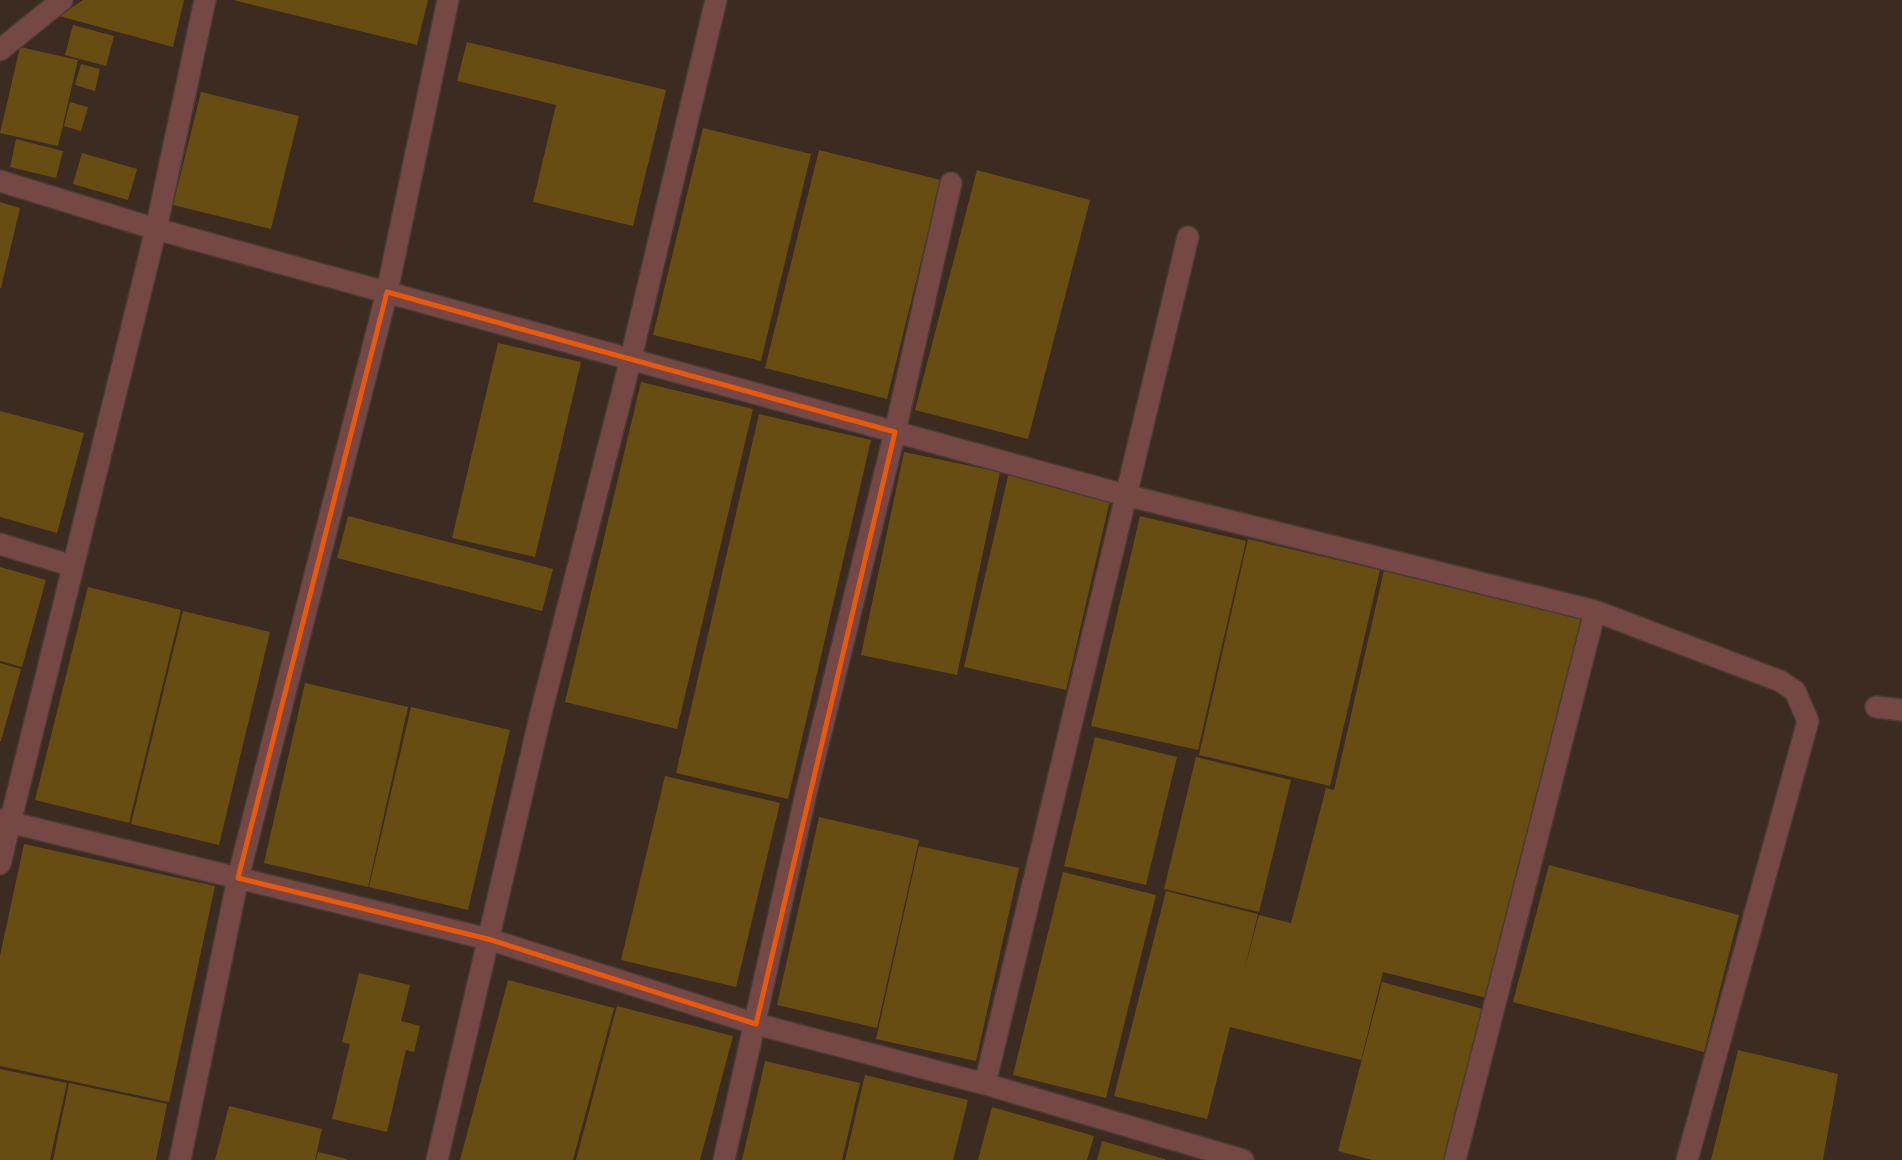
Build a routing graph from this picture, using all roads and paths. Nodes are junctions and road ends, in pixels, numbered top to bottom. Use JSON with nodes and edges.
{"nodes":[{"id":1,"x":62,"y":0,"type":"edge"},
{"id":2,"x":205,"y":0,"type":"edge"},
{"id":3,"x":448,"y":0,"type":"edge"},
{"id":4,"x":716,"y":0,"type":"edge"},
{"id":5,"x":0,"y":50,"type":"edge"},
{"id":6,"x":0,"y":181,"type":"edge"},
{"id":7,"x":951,"y":183,"type":"dead end"},
{"id":8,"x":156,"y":229,"type":"junction"},
{"id":9,"x":1188,"y":237,"type":"dead end"},
{"id":10,"x":387,"y":292,"type":"junction"},
{"id":11,"x":631,"y":358,"type":"junction"},
{"id":12,"x":895,"y":432,"type":"junction"},
{"id":13,"x":1125,"y":495,"type":"junction"},
{"id":14,"x":0,"y":544,"type":"edge"},
{"id":15,"x":73,"y":566,"type":"junction"},
{"id":16,"x":1595,"y":611,"type":"junction"},
{"id":17,"x":1876,"y":707,"type":"dead end"},
{"id":18,"x":1902,"y":710,"type":"edge"},
{"id":19,"x":5,"y":822,"type":"edge"},
{"id":20,"x":0,"y":864,"type":"edge"},
{"id":21,"x":238,"y":878,"type":"junction"},
{"id":22,"x":488,"y":939,"type":"junction"},
{"id":23,"x":755,"y":1024,"type":"junction"},
{"id":24,"x":985,"y":1084,"type":"junction"},
{"id":25,"x":180,"y":1160,"type":"edge"},
{"id":26,"x":437,"y":1160,"type":"edge"},
{"id":27,"x":724,"y":1160,"type":"edge"},
{"id":28,"x":1243,"y":1160,"type":"edge"},
{"id":29,"x":1455,"y":1160,"type":"edge"},
{"id":30,"x":1687,"y":1160,"type":"edge"}],
"edges":[{"from":1,"to":5,"type":"street"},
{"from":2,"to":8,"type":"street"},
{"from":3,"to":10,"type":"street"},
{"from":4,"to":11,"type":"street"},
{"from":6,"to":8,"type":"street"},
{"from":7,"to":12,"type":"street"},
{"from":8,"to":10,"type":"street"},
{"from":8,"to":15,"type":"street"},
{"from":9,"to":13,"type":"street"},
{"from":10,"to":11,"type":"street"},
{"from":10,"to":21,"type":"street"},
{"from":11,"to":12,"type":"street"},
{"from":11,"to":22,"type":"street"},
{"from":12,"to":13,"type":"street"},
{"from":12,"to":23,"type":"street"},
{"from":13,"to":16,"type":"street"},
{"from":13,"to":24,"type":"street"},
{"from":14,"to":15,"type":"street"},
{"from":15,"to":19,"type":"street"},
{"from":16,"to":29,"type":"street"},
{"from":16,"to":30,"type":"street"},
{"from":17,"to":18,"type":"street"},
{"from":19,"to":20,"type":"street"},
{"from":19,"to":21,"type":"street"},
{"from":21,"to":22,"type":"street"},
{"from":21,"to":25,"type":"street"},
{"from":22,"to":23,"type":"street"},
{"from":22,"to":26,"type":"street"},
{"from":23,"to":24,"type":"street"},
{"from":23,"to":27,"type":"street"},
{"from":24,"to":28,"type":"street"}]}
